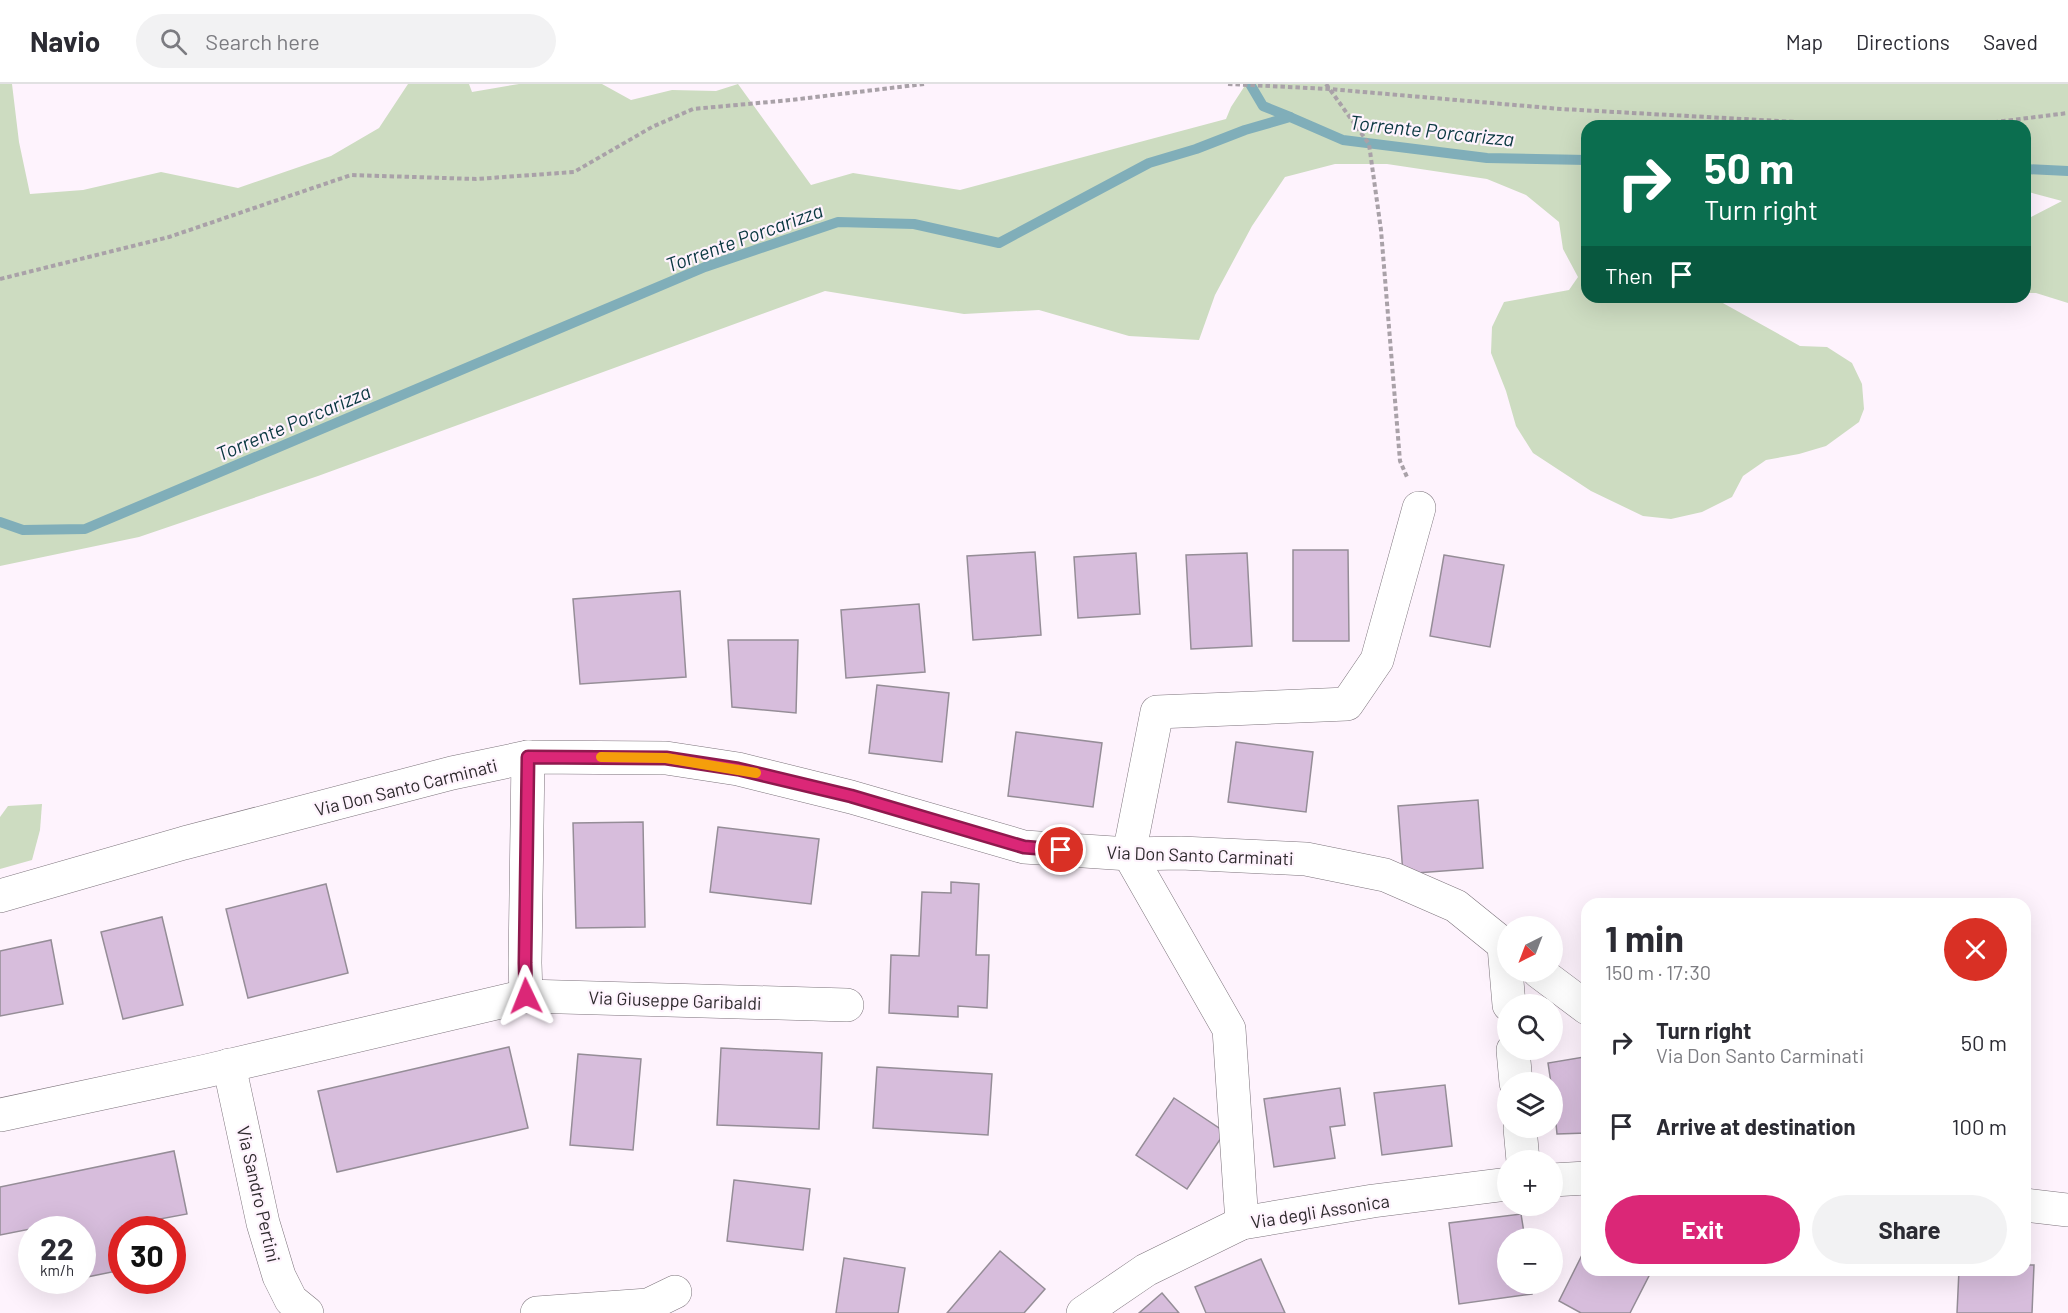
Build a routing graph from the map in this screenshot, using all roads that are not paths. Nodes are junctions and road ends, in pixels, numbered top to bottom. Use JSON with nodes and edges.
{"nodes":[{"id":1,"x":1419,"y":508,"type":"road end"},
{"id":2,"x":528,"y":757,"type":"junction"},
{"id":3,"x":1130,"y":854,"type":"junction"},
{"id":4,"x":0,"y":896,"type":"edge"},
{"id":5,"x":1497,"y":940,"type":"edge"},
{"id":6,"x":1552,"y":982,"type":"edge"},
{"id":7,"x":526,"y":996,"type":"junction"},
{"id":8,"x":1581,"y":1004,"type":"edge"},
{"id":9,"x":847,"y":1005,"type":"dead end"},
{"id":10,"x":229,"y":1065,"type":"junction"},
{"id":11,"x":0,"y":1115,"type":"edge"},
{"id":12,"x":1581,"y":1178,"type":"edge"},
{"id":13,"x":1563,"y":1179,"type":"edge"},
{"id":14,"x":1497,"y":1185,"type":"edge"},
{"id":15,"x":2031,"y":1206,"type":"edge"},
{"id":16,"x":2068,"y":1210,"type":"edge"},
{"id":17,"x":1242,"y":1223,"type":"junction"},
{"id":18,"x":675,"y":1292,"type":"dead end"},
{"id":19,"x":307,"y":1313,"type":"edge"},
{"id":20,"x":537,"y":1313,"type":"edge"},
{"id":21,"x":1083,"y":1313,"type":"edge"}],
"edges":[{"from":1,"to":3,"type":"street"},
{"from":2,"to":3,"type":"street","name":"Via Don Santo Carminati"},
{"from":2,"to":4,"type":"street","name":"Via Don Santo Carminati"},
{"from":2,"to":7,"type":"street"},
{"from":3,"to":5,"type":"street","name":"Via Don Santo Carminati"},
{"from":3,"to":17,"type":"street"},
{"from":6,"to":8,"type":"street"},
{"from":7,"to":9,"type":"street","name":"Via Giuseppe Garibaldi"},
{"from":7,"to":10,"type":"street","name":"Via Giuseppe Garibaldi"},
{"from":10,"to":11,"type":"street","name":"Via Giuseppe Garibaldi"},
{"from":10,"to":19,"type":"street","name":"Via Sandro Pertini"},
{"from":12,"to":13,"type":"street"},
{"from":14,"to":17,"type":"street","name":"Via degli Assonica"},
{"from":15,"to":16,"type":"street"},
{"from":17,"to":21,"type":"street","name":"Via degli Assonica"},
{"from":18,"to":20,"type":"street"}]}
